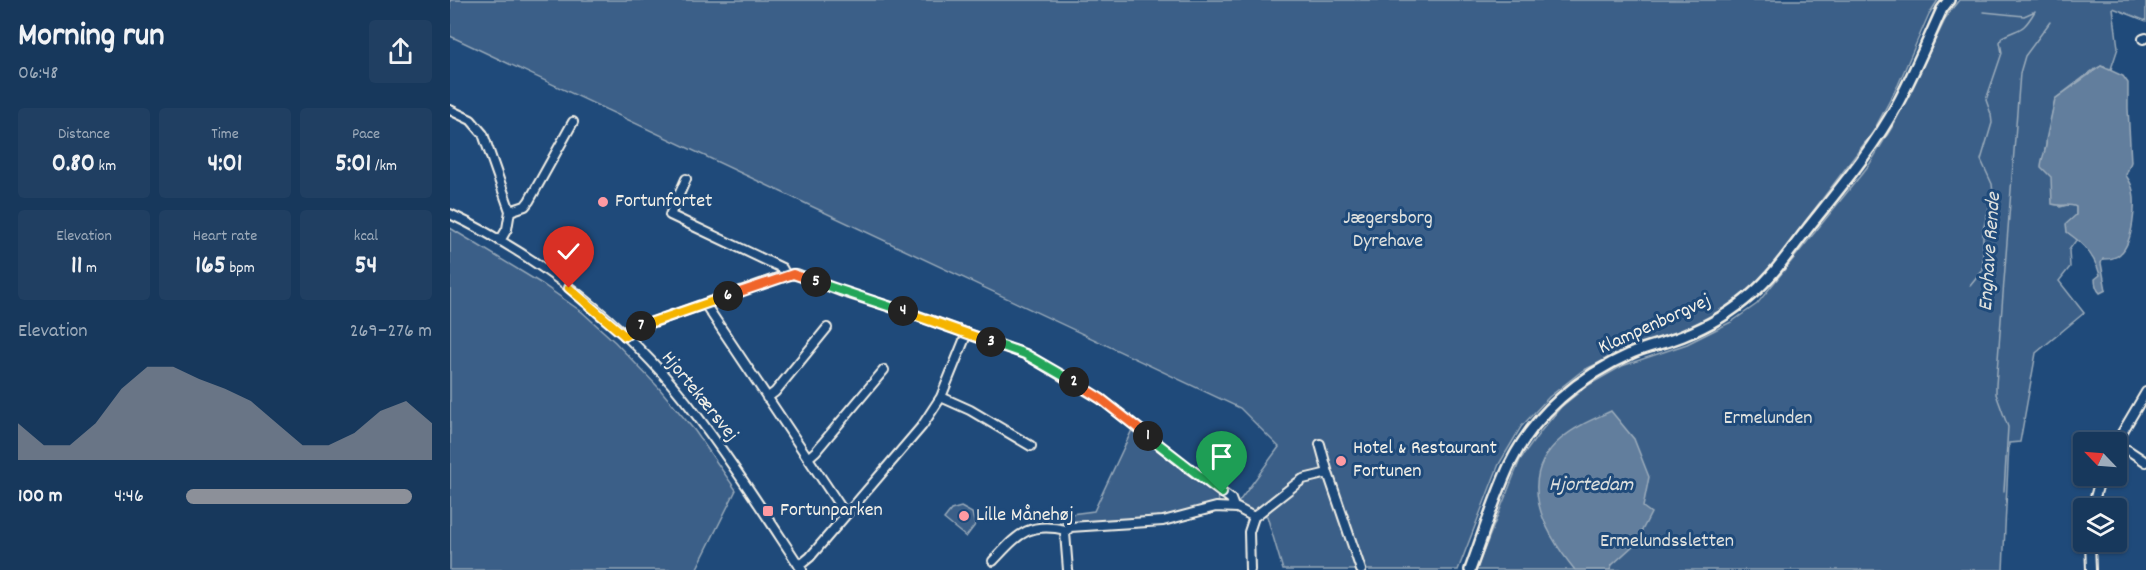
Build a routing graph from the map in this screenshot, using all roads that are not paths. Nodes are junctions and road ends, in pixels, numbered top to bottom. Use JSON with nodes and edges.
{"nodes":[{"id":1,"x":1949,"y":0,"type":"edge"},
{"id":2,"x":450,"y":110,"type":"edge"},
{"id":3,"x":573,"y":122,"type":"dead end"},
{"id":4,"x":557,"y":131,"type":"dead end"},
{"id":5,"x":566,"y":135,"type":"junction"},
{"id":6,"x":686,"y":179,"type":"dead end"},
{"id":7,"x":510,"y":212,"type":"junction"},
{"id":8,"x":450,"y":214,"type":"edge"},
{"id":9,"x":500,"y":242,"type":"junction"},
{"id":10,"x":786,"y":275,"type":"junction"},
{"id":11,"x":705,"y":304,"type":"junction"},
{"id":12,"x":827,"y":328,"type":"dead end"},
{"id":13,"x":967,"y":333,"type":"junction"},
{"id":14,"x":625,"y":336,"type":"junction"},
{"id":15,"x":884,"y":370,"type":"dead end"},
{"id":16,"x":2146,"y":392,"type":"edge"},
{"id":17,"x":940,"y":397,"type":"junction"},
{"id":18,"x":767,"y":398,"type":"junction"},
{"id":19,"x":2122,"y":432,"type":"edge"},
{"id":20,"x":1320,"y":444,"type":"dead end"},
{"id":21,"x":1031,"y":446,"type":"dead end"},
{"id":22,"x":2128,"y":450,"type":"dead end"},
{"id":23,"x":808,"y":458,"type":"junction"},
{"id":24,"x":2146,"y":462,"type":"edge"},
{"id":25,"x":1328,"y":473,"type":"junction"},
{"id":26,"x":1234,"y":507,"type":"junction"},
{"id":27,"x":846,"y":515,"type":"junction"},
{"id":28,"x":1254,"y":517,"type":"junction"},
{"id":29,"x":1066,"y":530,"type":"junction"},
{"id":30,"x":2090,"y":552,"type":"edge"},
{"id":31,"x":993,"y":561,"type":"dead end"},
{"id":32,"x":801,"y":568,"type":"edge"},
{"id":33,"x":1068,"y":570,"type":"edge"},
{"id":34,"x":1250,"y":570,"type":"edge"},
{"id":35,"x":1361,"y":570,"type":"edge"},
{"id":36,"x":1470,"y":570,"type":"edge"},
{"id":37,"x":2091,"y":570,"type":"edge"}],
"edges":[{"from":1,"to":36,"type":"street","name":"Klampenborgvej"},
{"from":2,"to":7,"type":"street"},
{"from":3,"to":5,"type":"street"},
{"from":4,"to":5,"type":"street"},
{"from":5,"to":7,"type":"street"},
{"from":6,"to":10,"type":"street"},
{"from":7,"to":9,"type":"street"},
{"from":8,"to":9,"type":"street","name":"Hjortekærsvej"},
{"from":9,"to":14,"type":"street","name":"Hjortekærsvej"},
{"from":10,"to":11,"type":"street"},
{"from":10,"to":13,"type":"street"},
{"from":11,"to":14,"type":"street"},
{"from":11,"to":18,"type":"street"},
{"from":12,"to":18,"type":"street"},
{"from":13,"to":17,"type":"street"},
{"from":13,"to":26,"type":"street"},
{"from":14,"to":32,"type":"street","name":"Hjortekærsvej"},
{"from":15,"to":23,"type":"street"},
{"from":16,"to":19,"type":"street"},
{"from":17,"to":21,"type":"street"},
{"from":17,"to":27,"type":"street"},
{"from":18,"to":23,"type":"street"},
{"from":20,"to":25,"type":"street"},
{"from":22,"to":24,"type":"street"},
{"from":23,"to":27,"type":"street"},
{"from":25,"to":28,"type":"street"},
{"from":25,"to":35,"type":"street"},
{"from":26,"to":28,"type":"street"},
{"from":26,"to":29,"type":"street"},
{"from":27,"to":32,"type":"street"},
{"from":28,"to":34,"type":"street"},
{"from":29,"to":31,"type":"street"},
{"from":29,"to":33,"type":"street"},
{"from":30,"to":37,"type":"street"}]}
